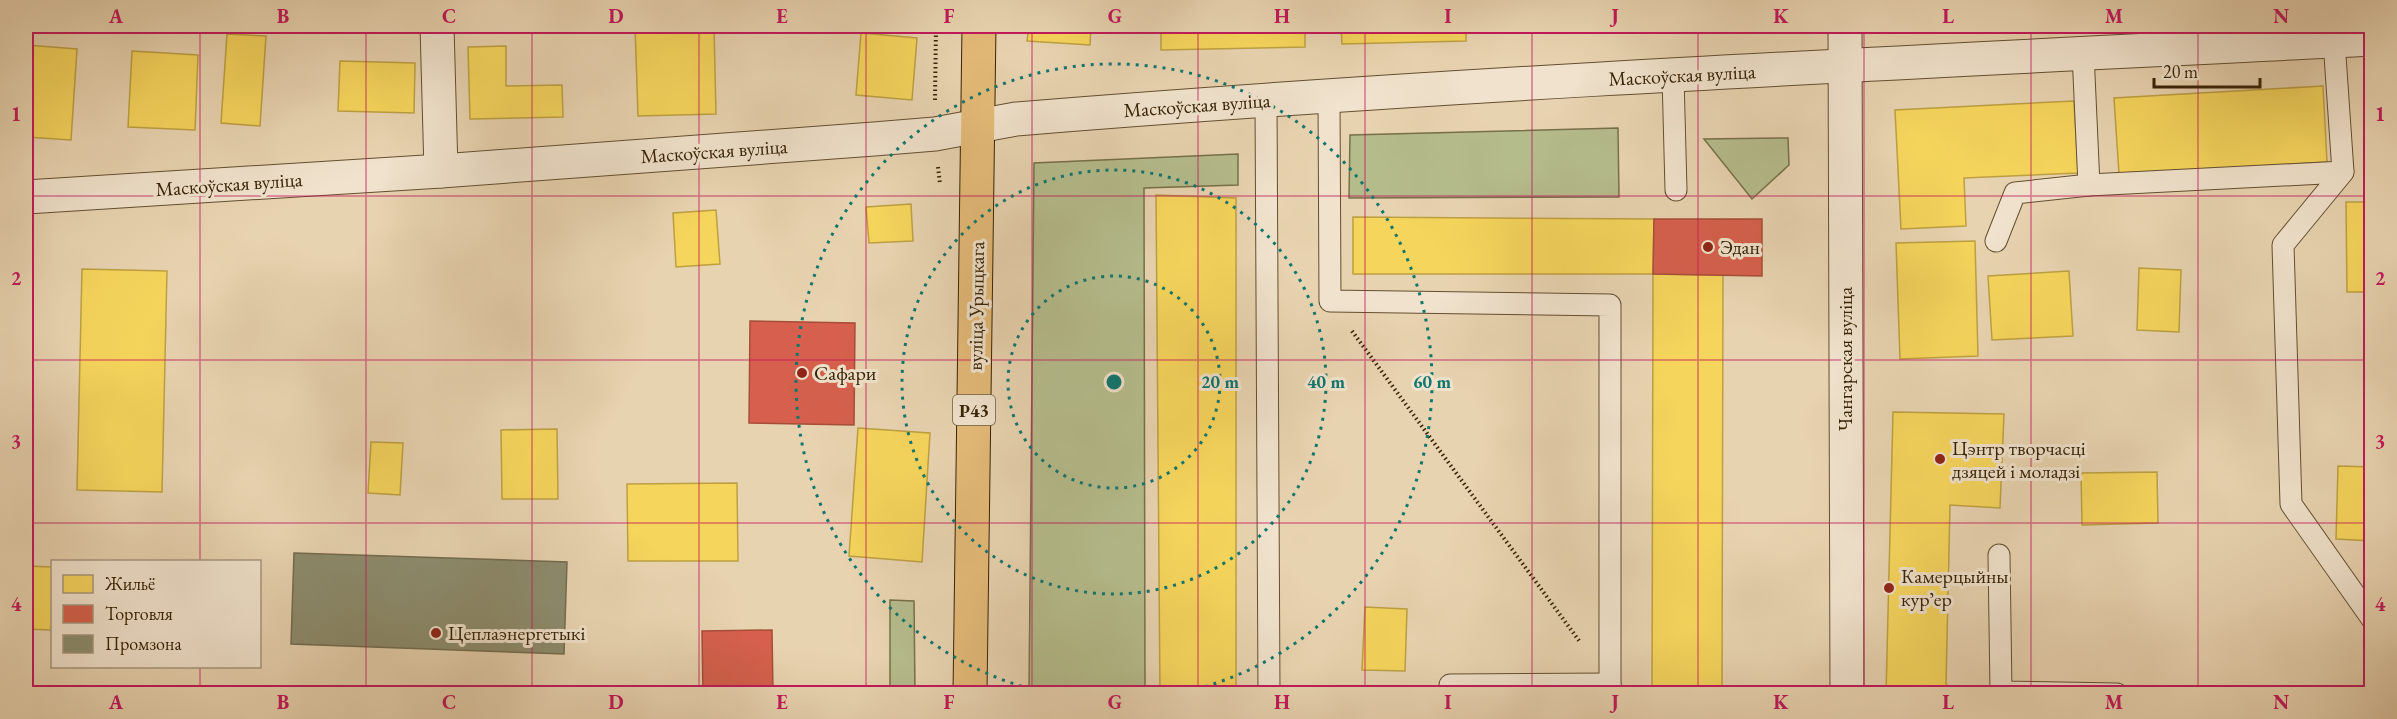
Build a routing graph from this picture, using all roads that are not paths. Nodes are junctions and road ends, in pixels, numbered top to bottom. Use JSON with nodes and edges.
{"nodes":[{"id":1,"x":437,"y":26,"type":"edge"},
{"id":2,"x":979,"y":26,"type":"edge"},
{"id":3,"x":1845,"y":26,"type":"edge"},
{"id":4,"x":2152,"y":38,"type":"edge"},
{"id":5,"x":2372,"y":39,"type":"edge"},
{"id":6,"x":2334,"y":41,"type":"junction"},
{"id":7,"x":2083,"y":53,"type":"junction"},
{"id":8,"x":1844,"y":65,"type":"junction"},
{"id":9,"x":1673,"y":76,"type":"junction"},
{"id":10,"x":1329,"y":96,"type":"junction"},
{"id":11,"x":1266,"y":99,"type":"junction"},
{"id":12,"x":978,"y":126,"type":"junction"},
{"id":13,"x":441,"y":171,"type":"junction"},
{"id":14,"x":2343,"y":172,"type":"junction"},
{"id":15,"x":2089,"y":184,"type":"junction"},
{"id":16,"x":1676,"y":190,"type":"dead end"},
{"id":17,"x":26,"y":197,"type":"edge"},
{"id":18,"x":1996,"y":241,"type":"dead end"},
{"id":19,"x":2000,"y":555,"type":"dead end"},
{"id":20,"x":2372,"y":619,"type":"edge"},
{"id":21,"x":1610,"y":689,"type":"edge"},
{"id":22,"x":970,"y":693,"type":"edge"},
{"id":23,"x":1269,"y":693,"type":"edge"},
{"id":24,"x":1450,"y":693,"type":"edge"},
{"id":25,"x":1847,"y":693,"type":"edge"},
{"id":26,"x":2117,"y":693,"type":"edge"}],
"edges":[{"from":1,"to":13,"type":"street"},
{"from":2,"to":12,"type":"main road","name":"вуліца Урыцкага","number":"Р43"},
{"from":3,"to":8,"type":"street","name":"Чангарская вуліца"},
{"from":4,"to":6,"type":"street","name":"Маскоўская вуліца"},
{"from":4,"to":7,"type":"street","name":"Маскоўская вуліца"},
{"from":5,"to":6,"type":"street","name":"Маскоўская вуліца"},
{"from":6,"to":14,"type":"lane"},
{"from":7,"to":8,"type":"street","name":"Маскоўская вуліца"},
{"from":7,"to":15,"type":"lane"},
{"from":8,"to":9,"type":"street","name":"Маскоўская вуліца"},
{"from":8,"to":25,"type":"street","name":"Чангарская вуліца"},
{"from":9,"to":10,"type":"street","name":"Маскоўская вуліца"},
{"from":9,"to":16,"type":"lane"},
{"from":10,"to":11,"type":"street","name":"Маскоўская вуліца"},
{"from":10,"to":21,"type":"lane"},
{"from":11,"to":12,"type":"street","name":"Маскоўская вуліца"},
{"from":11,"to":23,"type":"lane"},
{"from":12,"to":13,"type":"street","name":"Маскоўская вуліца"},
{"from":12,"to":22,"type":"main road","name":"вуліца Урыцкага","number":"Р43"},
{"from":13,"to":17,"type":"street","name":"Маскоўская вуліца"},
{"from":14,"to":15,"type":"lane"},
{"from":14,"to":20,"type":"lane"},
{"from":15,"to":18,"type":"lane"},
{"from":19,"to":26,"type":"lane"},
{"from":21,"to":24,"type":"lane"}]}
